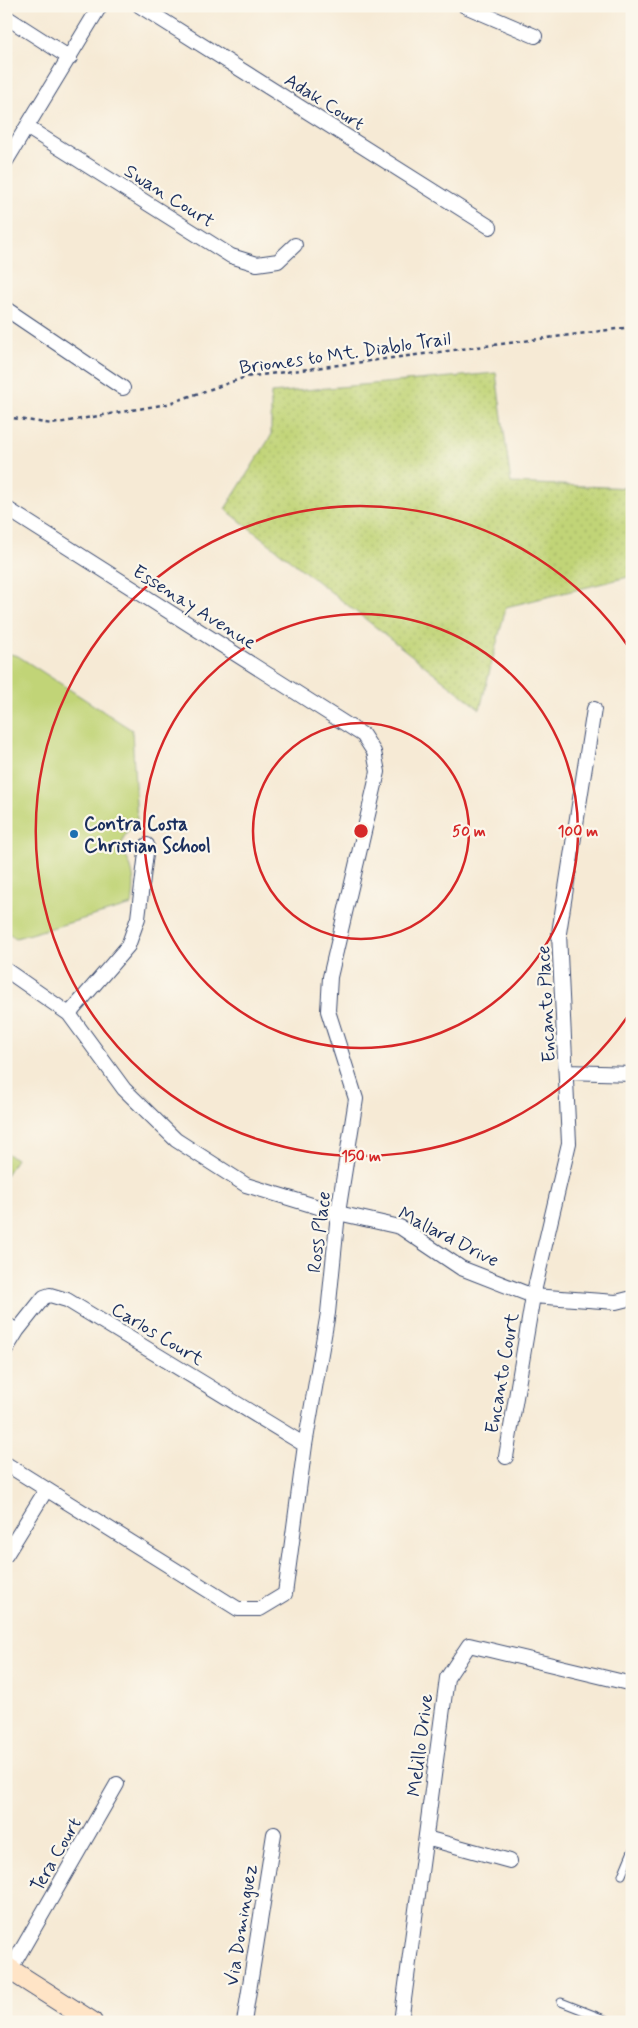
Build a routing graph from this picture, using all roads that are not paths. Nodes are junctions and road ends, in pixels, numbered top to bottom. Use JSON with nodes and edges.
{"nodes":[{"id":1,"x":100,"y":6,"type":"edge"},
{"id":2,"x":140,"y":6,"type":"edge"},
{"id":3,"x":465,"y":6,"type":"edge"},
{"id":4,"x":6,"y":17,"type":"edge"},
{"id":5,"x":535,"y":36,"type":"dead end"},
{"id":6,"x":70,"y":58,"type":"junction"},
{"id":7,"x":28,"y":128,"type":"junction"},
{"id":8,"x":6,"y":161,"type":"edge"},
{"id":9,"x":490,"y":227,"type":"dead end"},
{"id":10,"x":295,"y":245,"type":"dead end"},
{"id":11,"x":6,"y":309,"type":"edge"},
{"id":12,"x":123,"y":388,"type":"dead end"},
{"id":13,"x":6,"y":508,"type":"edge"},
{"id":14,"x":594,"y":709,"type":"dead end"},
{"id":15,"x":363,"y":735,"type":"joint"},
{"id":16,"x":147,"y":845,"type":"dead end"},
{"id":17,"x":6,"y":970,"type":"edge"},
{"id":18,"x":70,"y":1014,"type":"junction"},
{"id":19,"x":567,"y":1072,"type":"junction"},
{"id":20,"x":632,"y":1074,"type":"edge"},
{"id":21,"x":338,"y":1213,"type":"junction"},
{"id":22,"x":533,"y":1296,"type":"junction"},
{"id":23,"x":632,"y":1298,"type":"edge"},
{"id":24,"x":12,"y":1328,"type":"edge"},
{"id":25,"x":6,"y":1349,"type":"edge"},
{"id":26,"x":305,"y":1445,"type":"junction"},
{"id":27,"x":506,"y":1457,"type":"dead end"},
{"id":28,"x":6,"y":1464,"type":"edge"},
{"id":29,"x":46,"y":1490,"type":"junction"},
{"id":30,"x":6,"y":1555,"type":"edge"},
{"id":31,"x":632,"y":1684,"type":"edge"},
{"id":32,"x":117,"y":1784,"type":"dead end"},
{"id":33,"x":274,"y":1834,"type":"dead end"},
{"id":34,"x":426,"y":1838,"type":"junction"},
{"id":35,"x":632,"y":1851,"type":"edge"},
{"id":36,"x":510,"y":1861,"type":"dead end"},
{"id":37,"x":622,"y":1875,"type":"dead end"},
{"id":38,"x":8,"y":1968,"type":"edge"},
{"id":39,"x":561,"y":2002,"type":"dead end"},
{"id":40,"x":92,"y":2022,"type":"edge"},
{"id":41,"x":244,"y":2022,"type":"edge"},
{"id":42,"x":401,"y":2022,"type":"edge"},
{"id":43,"x":612,"y":2022,"type":"edge"}],
"edges":[{"from":1,"to":6,"type":"street"},
{"from":2,"to":9,"type":"street","name":"Adak Court"},
{"from":3,"to":5,"type":"street"},
{"from":4,"to":6,"type":"street"},
{"from":6,"to":7,"type":"street"},
{"from":7,"to":8,"type":"street"},
{"from":7,"to":10,"type":"street","name":"Swan Court"},
{"from":11,"to":12,"type":"street"},
{"from":13,"to":15,"type":"street","name":"Essenay Avenue"},
{"from":14,"to":19,"type":"street","name":"Encanto Place"},
{"from":15,"to":21,"type":"street","name":"Ross Place"},
{"from":16,"to":18,"type":"street"},
{"from":17,"to":18,"type":"street","name":"Mallard Drive"},
{"from":18,"to":21,"type":"street","name":"Mallard Drive"},
{"from":19,"to":20,"type":"street"},
{"from":19,"to":22,"type":"street","name":"Encanto Place"},
{"from":21,"to":22,"type":"street","name":"Mallard Drive"},
{"from":21,"to":26,"type":"street","name":"Ross Place"},
{"from":22,"to":23,"type":"street","name":"Mallard Drive"},
{"from":22,"to":27,"type":"street","name":"Encanto Court"},
{"from":24,"to":25,"type":"street","name":"Carlos Court"},
{"from":24,"to":26,"type":"street","name":"Carlos Court"},
{"from":26,"to":29,"type":"street","name":"Ross Place"},
{"from":28,"to":29,"type":"street"},
{"from":29,"to":30,"type":"street"},
{"from":31,"to":34,"type":"street","name":"Melillo Drive"},
{"from":32,"to":38,"type":"street","name":"Tera Court"},
{"from":33,"to":41,"type":"street","name":"Via Dominguez"},
{"from":34,"to":36,"type":"street"},
{"from":34,"to":42,"type":"street","name":"Melillo Drive"},
{"from":35,"to":37,"type":"lane"},
{"from":38,"to":40,"type":"main road"},
{"from":39,"to":43,"type":"lane"}]}
